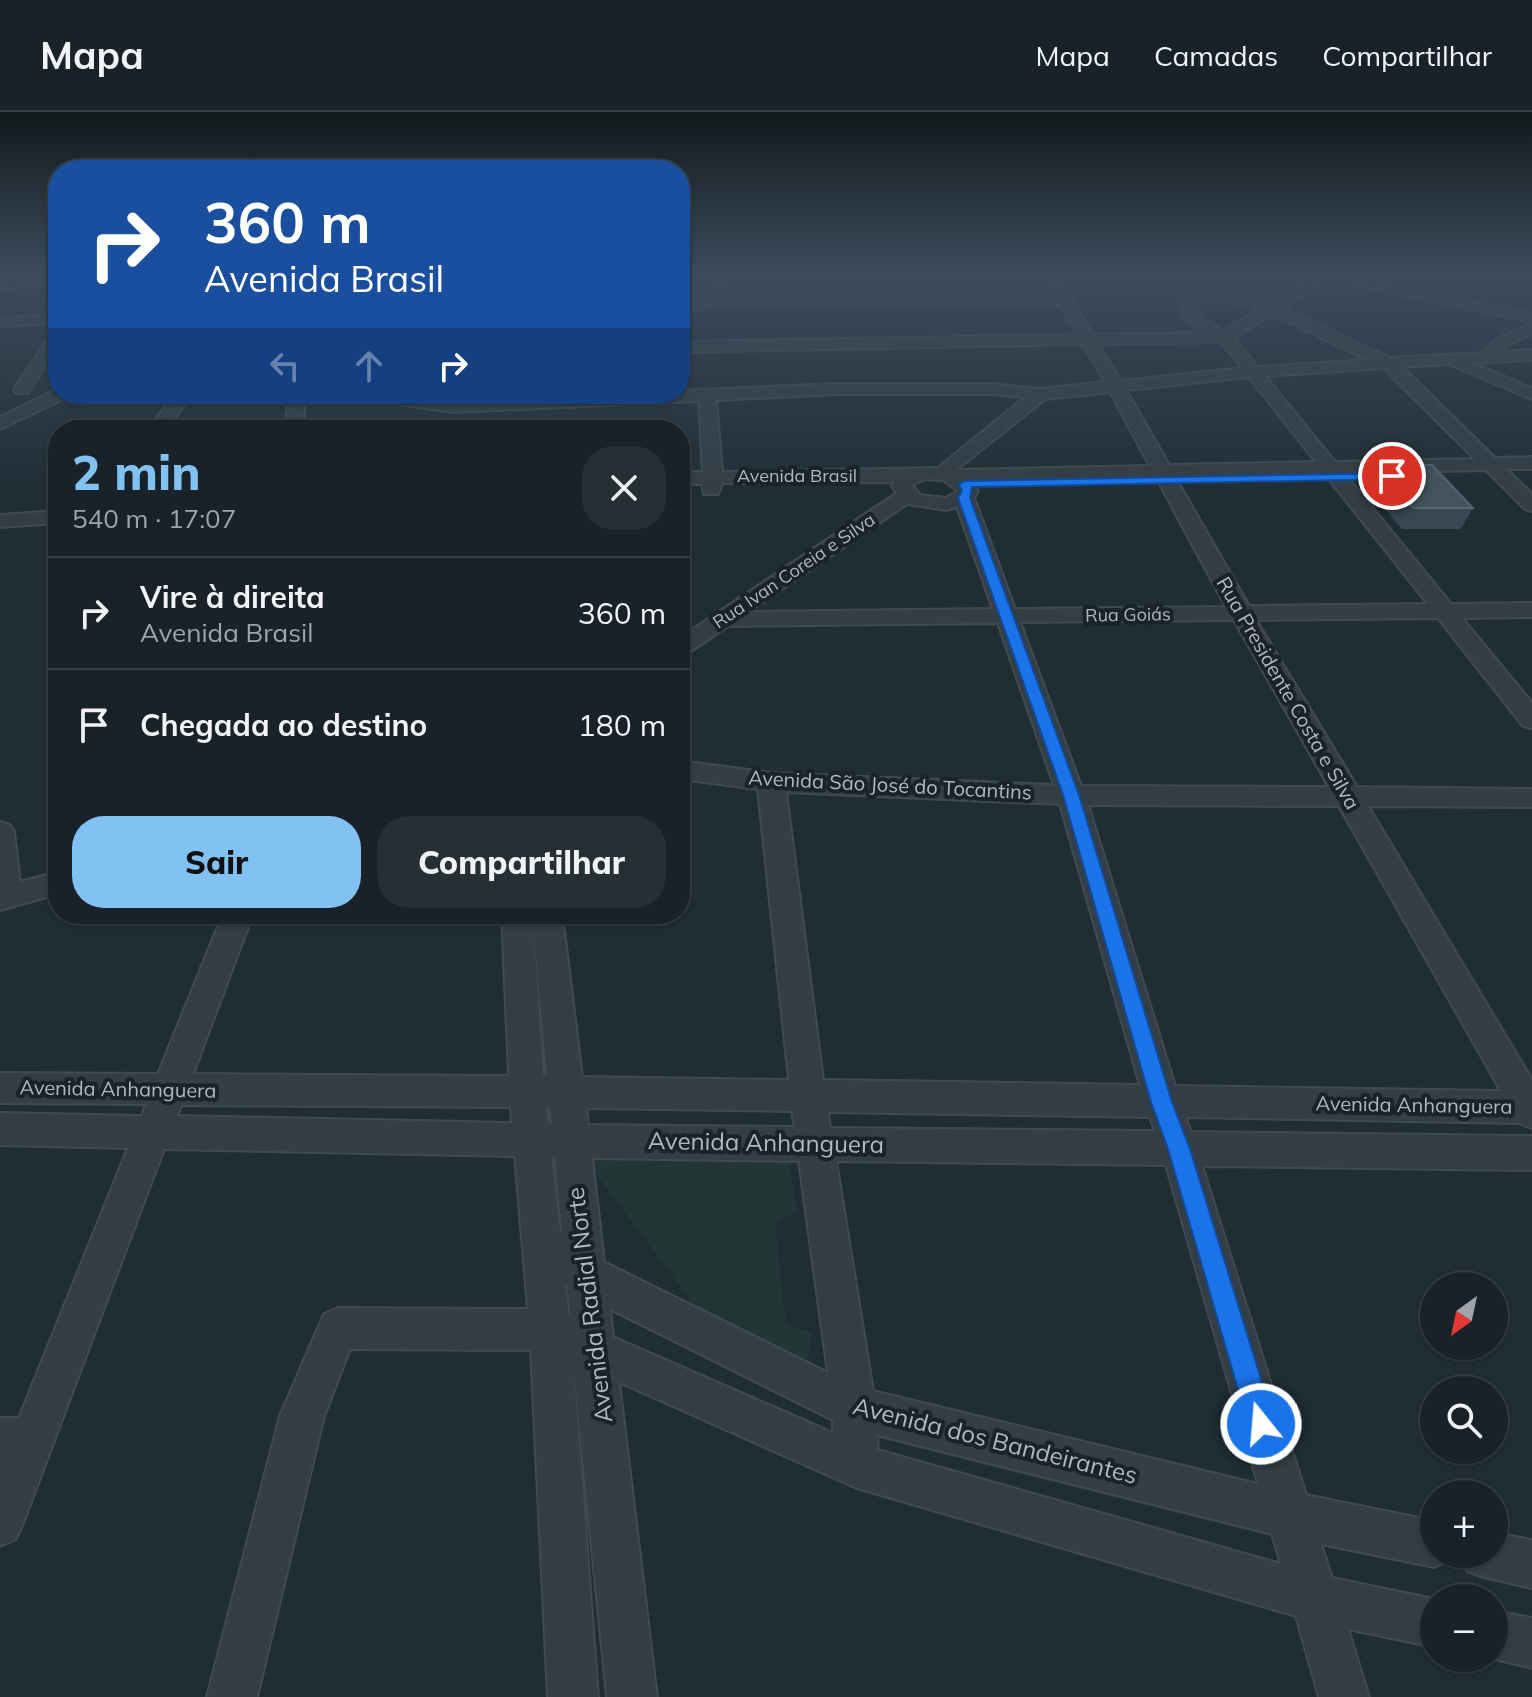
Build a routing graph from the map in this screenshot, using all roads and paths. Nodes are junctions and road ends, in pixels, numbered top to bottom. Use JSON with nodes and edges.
{"nodes":[{"id":1,"x":1091,"y":346,"type":"edge"},
{"id":2,"x":1232,"y":346,"type":"edge"},
{"id":3,"x":1352,"y":346,"type":"edge"},
{"id":4,"x":1498,"y":346,"type":"edge"},
{"id":5,"x":48,"y":350,"type":"edge"},
{"id":6,"x":1532,"y":355,"type":"edge"},
{"id":7,"x":1488,"y":357,"type":"junction"},
{"id":8,"x":1449,"y":360,"type":"junction"},
{"id":9,"x":1389,"y":364,"type":"junction"},
{"id":10,"x":1253,"y":372,"type":"junction"},
{"id":11,"x":1115,"y":385,"type":"junction"},
{"id":12,"x":48,"y":388,"type":"edge"},
{"id":13,"x":22,"y":389,"type":"junction"},
{"id":14,"x":0,"y":390,"type":"edge"},
{"id":15,"x":1040,"y":394,"type":"junction"},
{"id":16,"x":1532,"y":394,"type":"edge"},
{"id":17,"x":690,"y":395,"type":"edge"},
{"id":18,"x":707,"y":395,"type":"junction"},
{"id":19,"x":48,"y":400,"type":"edge"},
{"id":20,"x":177,"y":404,"type":"edge"},
{"id":21,"x":432,"y":404,"type":"edge"},
{"id":22,"x":592,"y":404,"type":"edge"},
{"id":23,"x":453,"y":407,"type":"junction"},
{"id":24,"x":164,"y":420,"type":"edge"},
{"id":25,"x":449,"y":420,"type":"edge"},
{"id":26,"x":0,"y":424,"type":"edge"},
{"id":27,"x":1532,"y":463,"type":"edge"},
{"id":28,"x":1494,"y":469,"type":"junction"},
{"id":29,"x":1334,"y":472,"type":"junction"},
{"id":30,"x":1532,"y":473,"type":"edge"},
{"id":31,"x":1163,"y":476,"type":"junction"},
{"id":32,"x":690,"y":480,"type":"edge"},
{"id":33,"x":956,"y":483,"type":"junction"},
{"id":34,"x":712,"y":484,"type":"junction"},
{"id":35,"x":908,"y":486,"type":"junction"},
{"id":36,"x":690,"y":488,"type":"edge"},
{"id":37,"x":1532,"y":505,"type":"edge"},
{"id":38,"x":48,"y":518,"type":"edge"},
{"id":39,"x":0,"y":521,"type":"edge"},
{"id":40,"x":48,"y":528,"type":"edge"},
{"id":41,"x":0,"y":531,"type":"edge"},
{"id":42,"x":1532,"y":610,"type":"edge"},
{"id":43,"x":1445,"y":611,"type":"junction"},
{"id":44,"x":1241,"y":613,"type":"junction"},
{"id":45,"x":1009,"y":616,"type":"junction"},
{"id":46,"x":723,"y":619,"type":"junction"},
{"id":47,"x":690,"y":641,"type":"edge"},
{"id":48,"x":1532,"y":720,"type":"edge"},
{"id":49,"x":690,"y":771,"type":"edge"},
{"id":50,"x":771,"y":782,"type":"junction"},
{"id":51,"x":1071,"y":795,"type":"junction"},
{"id":52,"x":1349,"y":797,"type":"junction"},
{"id":53,"x":1532,"y":798,"type":"edge"},
{"id":54,"x":0,"y":832,"type":"edge"},
{"id":55,"x":48,"y":886,"type":"edge"},
{"id":56,"x":4,"y":898,"type":"edge"},
{"id":57,"x":234,"y":924,"type":"edge"},
{"id":58,"x":519,"y":924,"type":"edge"},
{"id":59,"x":547,"y":924,"type":"edge"},
{"id":60,"x":0,"y":1088,"type":"edge"},
{"id":61,"x":170,"y":1090,"type":"junction"},
{"id":62,"x":546,"y":1093,"type":"junction"},
{"id":63,"x":808,"y":1097,"type":"junction"},
{"id":64,"x":1162,"y":1102,"type":"junction"},
{"id":65,"x":1531,"y":1109,"type":"edge"},
{"id":66,"x":0,"y":1129,"type":"edge"},
{"id":67,"x":154,"y":1131,"type":"junction"},
{"id":68,"x":551,"y":1140,"type":"junction"},
{"id":69,"x":816,"y":1144,"type":"junction"},
{"id":70,"x":1179,"y":1149,"type":"junction"},
{"id":71,"x":1532,"y":1153,"type":"edge"},
{"id":72,"x":542,"y":1242,"type":"junction"},
{"id":73,"x":586,"y":1274,"type":"junction"},
{"id":74,"x":550,"y":1330,"type":"junction"},
{"id":75,"x":596,"y":1350,"type":"junction"},
{"id":76,"x":854,"y":1408,"type":"junction"},
{"id":77,"x":16,"y":1440,"type":"edge"},
{"id":78,"x":857,"y":1466,"type":"junction"},
{"id":79,"x":1289,"y":1515,"type":"junction"},
{"id":80,"x":0,"y":1523,"type":"edge"},
{"id":81,"x":1420,"y":1541,"type":"edge"},
{"id":82,"x":1508,"y":1559,"type":"edge"},
{"id":83,"x":1532,"y":1564,"type":"edge"},
{"id":84,"x":1315,"y":1598,"type":"junction"},
{"id":85,"x":1420,"y":1620,"type":"edge"},
{"id":86,"x":1508,"y":1638,"type":"edge"},
{"id":87,"x":1532,"y":1643,"type":"edge"},
{"id":88,"x":232,"y":1697,"type":"edge"},
{"id":89,"x":573,"y":1697,"type":"edge"},
{"id":90,"x":632,"y":1697,"type":"edge"},
{"id":91,"x":1344,"y":1697,"type":"edge"}],
"edges":[{"from":1,"to":11,"type":"street","name":"Rua Presidente Costa e Silva"},
{"from":2,"to":10,"type":"street"},
{"from":3,"to":9,"type":"street"},
{"from":4,"to":7,"type":"street"},
{"from":5,"to":13,"type":"street"},
{"from":6,"to":7,"type":"street"},
{"from":7,"to":8,"type":"street"},
{"from":8,"to":9,"type":"street"},
{"from":8,"to":16,"type":"street"},
{"from":9,"to":10,"type":"street"},
{"from":9,"to":28,"type":"street"},
{"from":10,"to":11,"type":"street"},
{"from":10,"to":29,"type":"street"},
{"from":11,"to":15,"type":"street"},
{"from":11,"to":31,"type":"street","name":"Rua Presidente Costa e Silva"},
{"from":12,"to":13,"type":"street"},
{"from":13,"to":14,"type":"street"},
{"from":15,"to":18,"type":"street"},
{"from":15,"to":33,"type":"street"},
{"from":17,"to":18,"type":"street"},
{"from":18,"to":34,"type":"street"},
{"from":19,"to":26,"type":"street"},
{"from":20,"to":24,"type":"street"},
{"from":21,"to":23,"type":"street"},
{"from":22,"to":23,"type":"street"},
{"from":23,"to":25,"type":"street"},
{"from":27,"to":28,"type":"street"},
{"from":28,"to":29,"type":"street"},
{"from":28,"to":30,"type":"street"},
{"from":28,"to":37,"type":"street"},
{"from":29,"to":31,"type":"street"},
{"from":29,"to":43,"type":"street"},
{"from":31,"to":33,"type":"street"},
{"from":31,"to":44,"type":"street","name":"Rua Presidente Costa e Silva"},
{"from":32,"to":34,"type":"street","name":"Avenida Brasil"},
{"from":33,"to":35,"type":"street"},
{"from":33,"to":35,"type":"street"},
{"from":33,"to":45,"type":"street"},
{"from":34,"to":35,"type":"street","name":"Avenida Brasil"},
{"from":34,"to":36,"type":"street","name":"Avenida Brasil"},
{"from":35,"to":46,"type":"street","name":"Rua Ivan Coreia e Silva"},
{"from":38,"to":39,"type":"street"},
{"from":40,"to":41,"type":"street"},
{"from":42,"to":43,"type":"street","name":"Rua Goiás"},
{"from":43,"to":44,"type":"street","name":"Rua Goiás"},
{"from":43,"to":48,"type":"street"},
{"from":44,"to":45,"type":"street","name":"Rua Goiás"},
{"from":44,"to":52,"type":"street","name":"Rua Presidente Costa e Silva"},
{"from":45,"to":46,"type":"street","name":"Rua Goiás"},
{"from":45,"to":51,"type":"street"},
{"from":46,"to":47,"type":"street","name":"Rua Ivan Coreia e Silva"},
{"from":49,"to":50,"type":"street","name":"Avenida São José do Tocantins"},
{"from":50,"to":51,"type":"street","name":"Avenida São José do Tocantins"},
{"from":50,"to":63,"type":"street"},
{"from":51,"to":52,"type":"street","name":"Avenida São José do Tocantins"},
{"from":51,"to":64,"type":"street"},
{"from":52,"to":53,"type":"street","name":"Avenida São José do Tocantins"},
{"from":52,"to":65,"type":"street","name":"Rua Presidente Costa e Silva"},
{"from":54,"to":56,"type":"street"},
{"from":55,"to":56,"type":"street"},
{"from":57,"to":61,"type":"street"},
{"from":58,"to":62,"type":"street","name":"Avenida Radial Norte"},
{"from":59,"to":62,"type":"street","name":"Avenida Radial Norte"},
{"from":60,"to":61,"type":"street","name":"Avenida Anhanguera"},
{"from":61,"to":62,"type":"street","name":"Avenida Anhanguera"},
{"from":61,"to":67,"type":"street"},
{"from":62,"to":63,"type":"street","name":"Avenida Anhanguera"},
{"from":62,"to":68,"type":"street","name":"Avenida Radial Norte"},
{"from":63,"to":64,"type":"street","name":"Avenida Anhanguera"},
{"from":63,"to":69,"type":"street"},
{"from":64,"to":65,"type":"street","name":"Avenida Anhanguera"},
{"from":64,"to":70,"type":"street"},
{"from":66,"to":67,"type":"street","name":"Avenida Anhanguera"},
{"from":67,"to":68,"type":"street","name":"Avenida Anhanguera"},
{"from":67,"to":77,"type":"street"},
{"from":68,"to":69,"type":"street","name":"Avenida Anhanguera"},
{"from":68,"to":72,"type":"street","name":"Avenida Radial Norte"},
{"from":68,"to":73,"type":"street","name":"Avenida Radial Norte"},
{"from":69,"to":70,"type":"street","name":"Avenida Anhanguera"},
{"from":69,"to":76,"type":"street"},
{"from":70,"to":71,"type":"street","name":"Avenida Anhanguera"},
{"from":70,"to":79,"type":"street"},
{"from":72,"to":73,"type":"street","name":"Avenida dos Bandeirantes"},
{"from":72,"to":74,"type":"street","name":"Avenida Radial Norte"},
{"from":73,"to":75,"type":"street","name":"Avenida Radial Norte"},
{"from":73,"to":76,"type":"street","name":"Avenida dos Bandeirantes"},
{"from":74,"to":75,"type":"street"},
{"from":74,"to":88,"type":"street"},
{"from":74,"to":89,"type":"street","name":"Avenida Radial Norte"},
{"from":75,"to":78,"type":"street"},
{"from":75,"to":90,"type":"street","name":"Avenida Radial Norte"},
{"from":76,"to":78,"type":"street"},
{"from":76,"to":79,"type":"street","name":"Avenida dos Bandeirantes"},
{"from":77,"to":80,"type":"street"},
{"from":78,"to":84,"type":"street"},
{"from":79,"to":81,"type":"street","name":"Avenida dos Bandeirantes"},
{"from":79,"to":84,"type":"street"},
{"from":82,"to":83,"type":"street"},
{"from":84,"to":85,"type":"street"},
{"from":84,"to":91,"type":"street"},
{"from":86,"to":87,"type":"street"}]}
